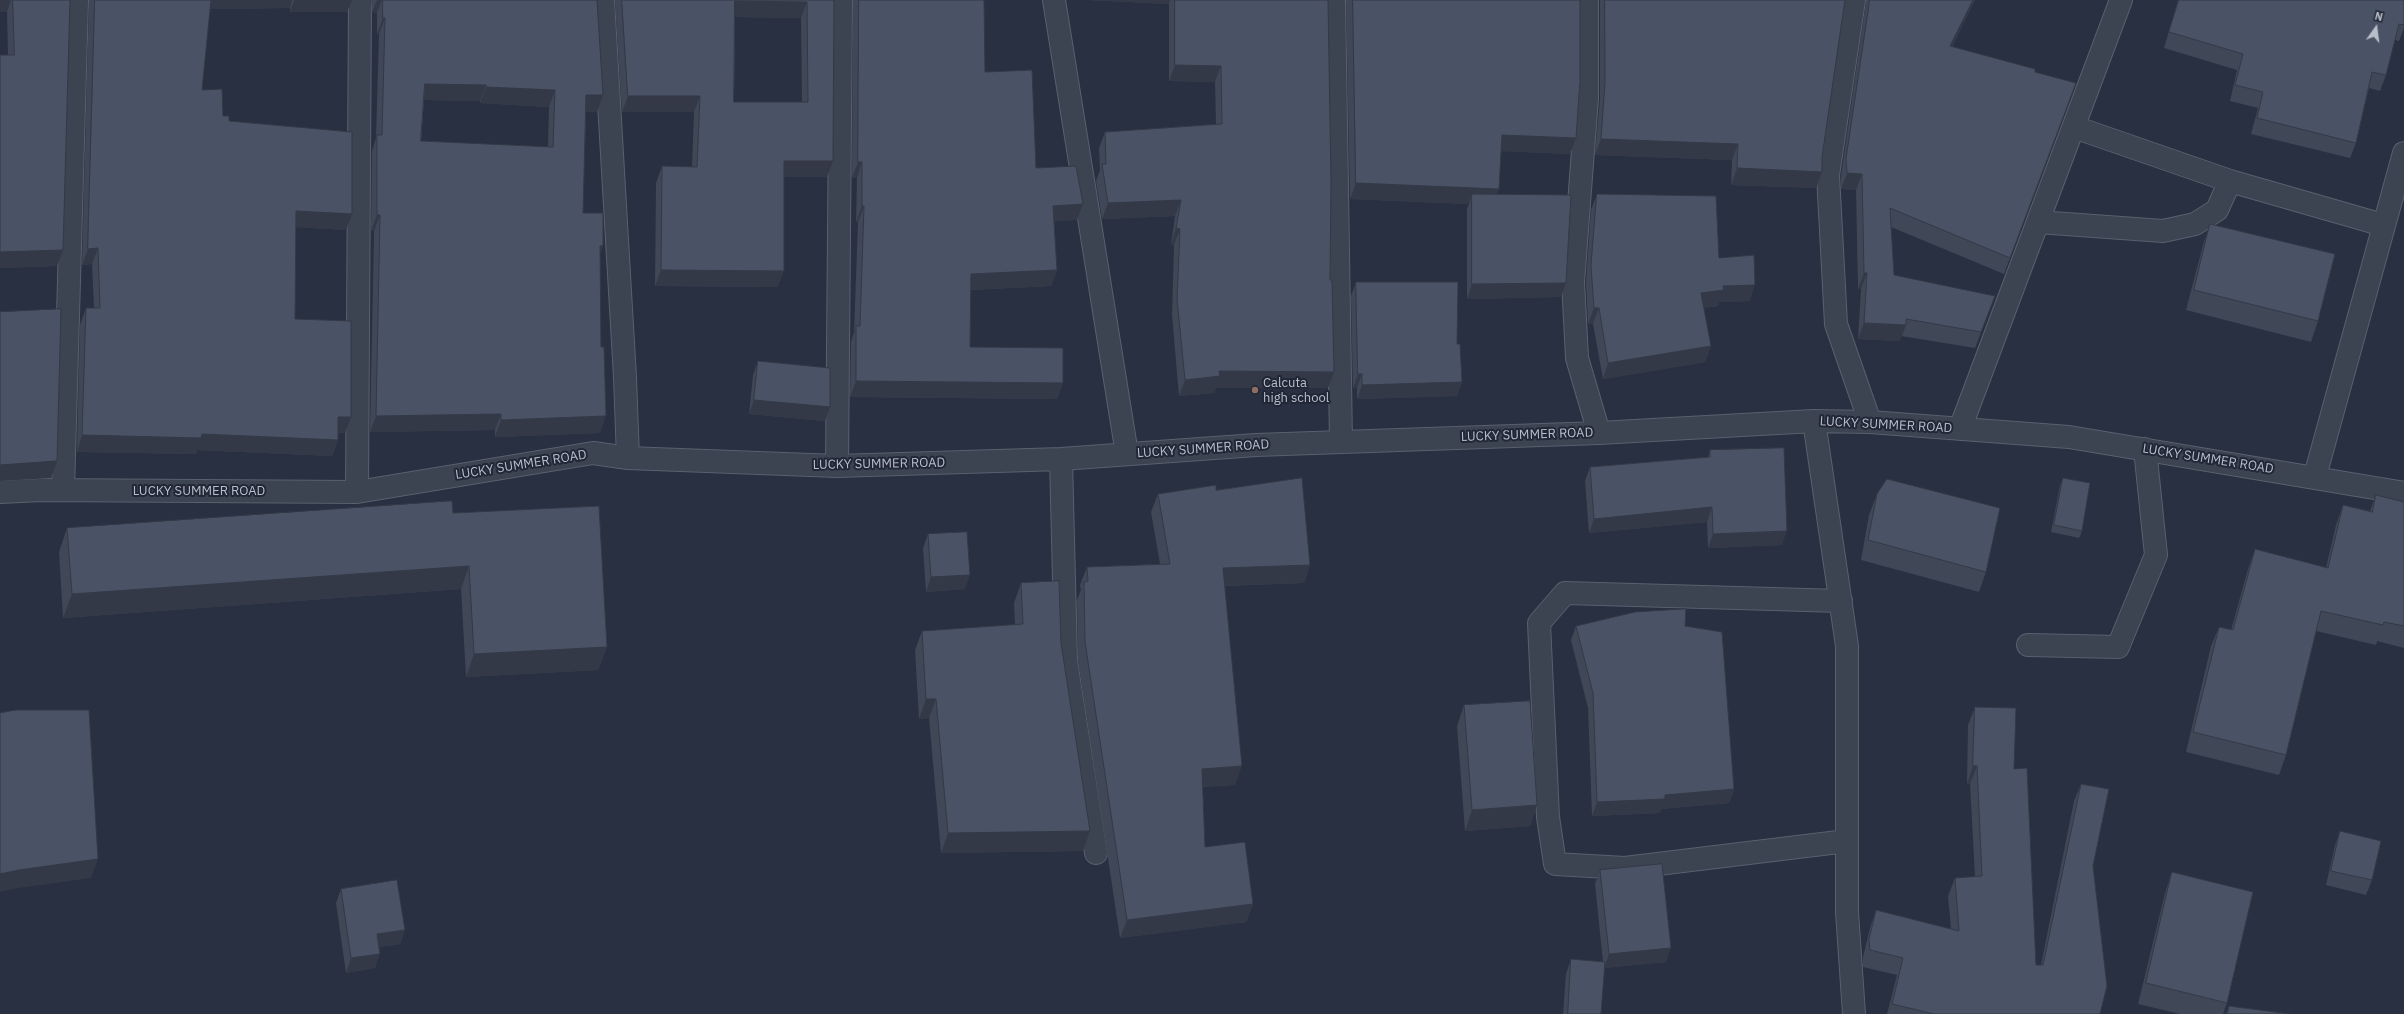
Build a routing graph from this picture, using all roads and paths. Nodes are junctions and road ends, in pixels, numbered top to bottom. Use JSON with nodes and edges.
{"nodes":[{"id":1,"x":77,"y":0,"type":"edge"},
{"id":2,"x":360,"y":0,"type":"edge"},
{"id":3,"x":603,"y":0,"type":"edge"},
{"id":4,"x":841,"y":0,"type":"edge"},
{"id":5,"x":1054,"y":0,"type":"edge"},
{"id":6,"x":1334,"y":0,"type":"edge"},
{"id":7,"x":1588,"y":0,"type":"edge"},
{"id":8,"x":1854,"y":0,"type":"edge"},
{"id":9,"x":2121,"y":0,"type":"edge"},
{"id":10,"x":2074,"y":127,"type":"junction"},
{"id":11,"x":2404,"y":152,"type":"edge"},
{"id":12,"x":2230,"y":181,"type":"junction"},
{"id":13,"x":2038,"y":222,"type":"junction"},
{"id":14,"x":2383,"y":225,"type":"junction"},
{"id":15,"x":1814,"y":421,"type":"junction"},
{"id":16,"x":1870,"y":422,"type":"junction"},
{"id":17,"x":1960,"y":429,"type":"junction"},
{"id":18,"x":1599,"y":432,"type":"junction"},
{"id":19,"x":1341,"y":442,"type":"junction"},
{"id":20,"x":2145,"y":449,"type":"junction"},
{"id":21,"x":1127,"y":454,"type":"junction"},
{"id":22,"x":628,"y":458,"type":"junction"},
{"id":23,"x":1061,"y":459,"type":"junction"},
{"id":24,"x":837,"y":466,"type":"junction"},
{"id":25,"x":2314,"y":476,"type":"junction"},
{"id":26,"x":63,"y":490,"type":"junction"},
{"id":27,"x":0,"y":492,"type":"edge"},
{"id":28,"x":357,"y":492,"type":"junction"},
{"id":29,"x":2404,"y":493,"type":"edge"},
{"id":30,"x":1841,"y":601,"type":"junction"},
{"id":31,"x":2028,"y":645,"type":"dead end"},
{"id":32,"x":1847,"y":841,"type":"junction"},
{"id":33,"x":1096,"y":853,"type":"dead end"},
{"id":34,"x":1854,"y":1014,"type":"edge"}],
"edges":[{"from":1,"to":26,"type":"street"},
{"from":2,"to":28,"type":"street"},
{"from":3,"to":22,"type":"street"},
{"from":4,"to":24,"type":"street"},
{"from":5,"to":21,"type":"street"},
{"from":6,"to":19,"type":"street"},
{"from":7,"to":18,"type":"street"},
{"from":8,"to":16,"type":"street"},
{"from":9,"to":10,"type":"street"},
{"from":10,"to":12,"type":"street"},
{"from":10,"to":13,"type":"street"},
{"from":11,"to":14,"type":"street"},
{"from":12,"to":13,"type":"street"},
{"from":12,"to":14,"type":"street"},
{"from":13,"to":17,"type":"street"},
{"from":14,"to":25,"type":"street"},
{"from":15,"to":16,"type":"street","name":"LUCKY SUMMER ROAD"},
{"from":15,"to":18,"type":"street","name":"LUCKY SUMMER ROAD"},
{"from":15,"to":30,"type":"street"},
{"from":16,"to":17,"type":"street","name":"LUCKY SUMMER ROAD"},
{"from":17,"to":20,"type":"street","name":"LUCKY SUMMER ROAD"},
{"from":18,"to":19,"type":"street","name":"LUCKY SUMMER ROAD"},
{"from":19,"to":21,"type":"street","name":"LUCKY SUMMER ROAD"},
{"from":20,"to":25,"type":"street","name":"LUCKY SUMMER ROAD"},
{"from":20,"to":31,"type":"street"},
{"from":21,"to":23,"type":"street","name":"LUCKY SUMMER ROAD"},
{"from":22,"to":24,"type":"street","name":"LUCKY SUMMER ROAD"},
{"from":22,"to":28,"type":"street","name":"LUCKY SUMMER ROAD"},
{"from":23,"to":24,"type":"street","name":"LUCKY SUMMER ROAD"},
{"from":23,"to":33,"type":"street"},
{"from":25,"to":29,"type":"street","name":"LUCKY SUMMER ROAD"},
{"from":26,"to":27,"type":"street","name":"LUCKY SUMMER ROAD"},
{"from":26,"to":28,"type":"street","name":"LUCKY SUMMER ROAD"},
{"from":30,"to":32,"type":"street"},
{"from":30,"to":32,"type":"street"},
{"from":32,"to":34,"type":"street"}]}
